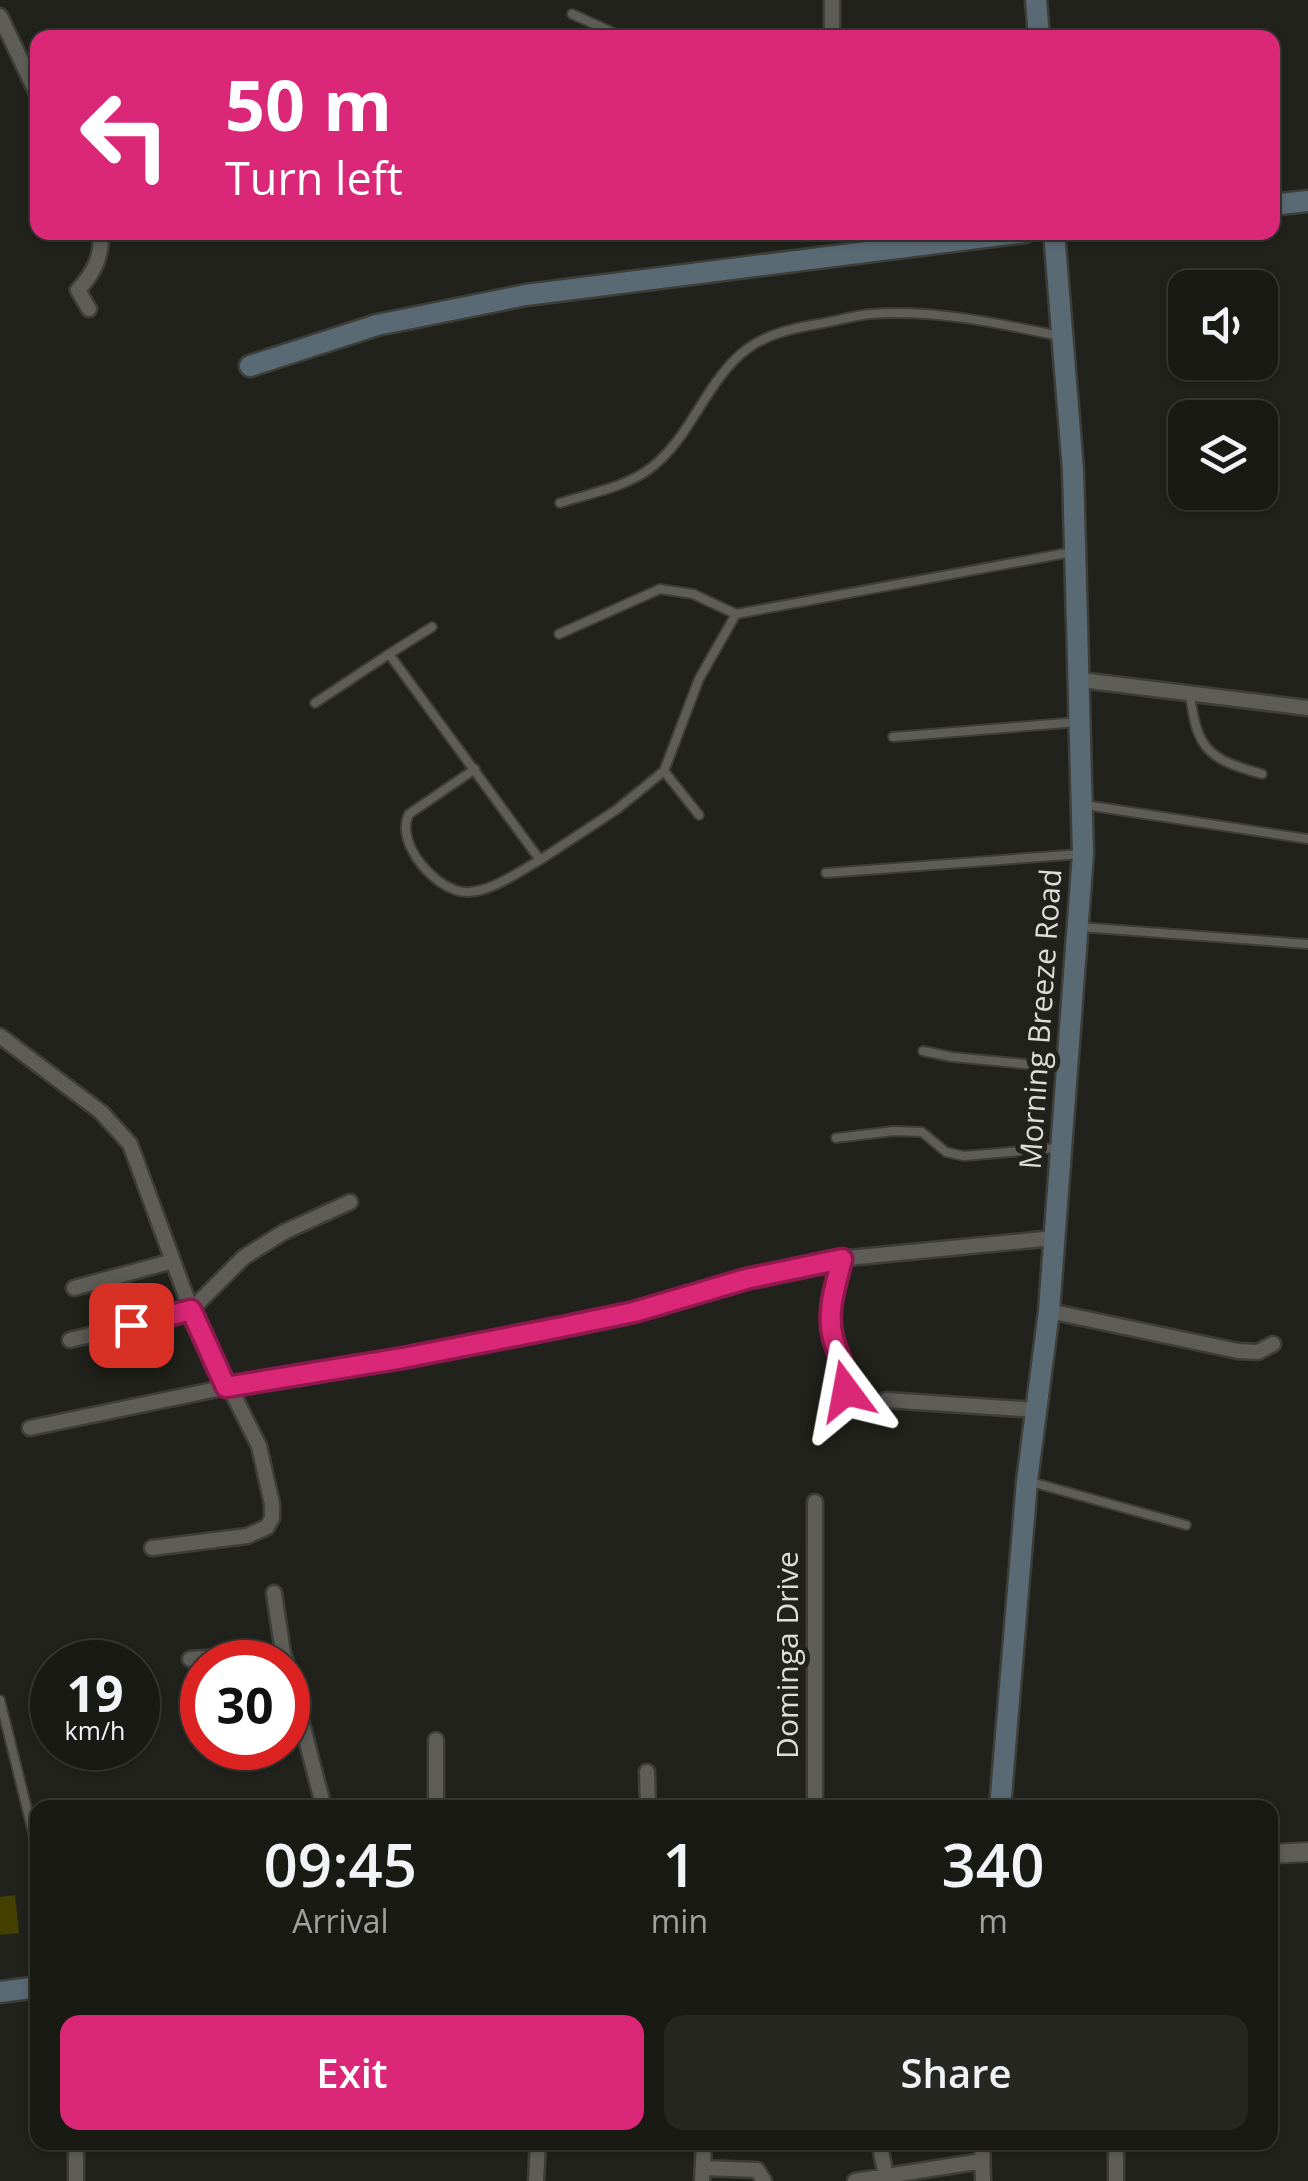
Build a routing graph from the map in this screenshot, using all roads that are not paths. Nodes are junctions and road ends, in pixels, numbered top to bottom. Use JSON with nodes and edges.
{"nodes":[{"id":1,"x":832,"y":0,"type":"edge"},
{"id":2,"x":1036,"y":0,"type":"edge"},
{"id":3,"x":572,"y":14,"type":"dead end"},
{"id":4,"x":0,"y":16,"type":"edge"},
{"id":5,"x":607,"y":30,"type":"edge"},
{"id":6,"x":832,"y":30,"type":"edge"},
{"id":7,"x":1038,"y":30,"type":"edge"},
{"id":8,"x":30,"y":79,"type":"edge"},
{"id":9,"x":1308,"y":201,"type":"edge"},
{"id":10,"x":1280,"y":204,"type":"edge"},
{"id":11,"x":101,"y":240,"type":"edge"},
{"id":12,"x":964,"y":240,"type":"edge"},
{"id":13,"x":1055,"y":240,"type":"edge"},
{"id":14,"x":89,"y":309,"type":"dead end"},
{"id":15,"x":1062,"y":337,"type":"junction"},
{"id":16,"x":250,"y":366,"type":"dead end"},
{"id":17,"x":560,"y":503,"type":"dead end"},
{"id":18,"x":1077,"y":551,"type":"junction"},
{"id":19,"x":736,"y":614,"type":"junction"},
{"id":20,"x":432,"y":626,"type":"dead end"},
{"id":21,"x":559,"y":634,"type":"dead end"},
{"id":22,"x":389,"y":654,"type":"junction"},
{"id":23,"x":1081,"y":680,"type":"junction"},
{"id":24,"x":1190,"y":694,"type":"junction"},
{"id":25,"x":315,"y":704,"type":"dead end"},
{"id":26,"x":1308,"y":708,"type":"edge"},
{"id":27,"x":1082,"y":722,"type":"junction"},
{"id":28,"x":893,"y":737,"type":"dead end"},
{"id":29,"x":475,"y":769,"type":"junction"},
{"id":30,"x":664,"y":772,"type":"junction"},
{"id":31,"x":1262,"y":774,"type":"dead end"},
{"id":32,"x":1083,"y":804,"type":"junction"},
{"id":33,"x":699,"y":815,"type":"dead end"},
{"id":34,"x":1308,"y":838,"type":"edge"},
{"id":35,"x":1083,"y":854,"type":"junction"},
{"id":36,"x":540,"y":860,"type":"junction"},
{"id":37,"x":826,"y":872,"type":"dead end"},
{"id":38,"x":1080,"y":927,"type":"junction"},
{"id":39,"x":1308,"y":944,"type":"edge"},
{"id":40,"x":0,"y":1036,"type":"edge"},
{"id":41,"x":923,"y":1051,"type":"dead end"},
{"id":42,"x":1069,"y":1068,"type":"junction"},
{"id":43,"x":836,"y":1138,"type":"dead end"},
{"id":44,"x":1062,"y":1148,"type":"junction"},
{"id":45,"x":350,"y":1202,"type":"dead end"},
{"id":46,"x":1054,"y":1238,"type":"junction"},
{"id":47,"x":842,"y":1259,"type":"junction"},
{"id":48,"x":173,"y":1261,"type":"junction"},
{"id":49,"x":74,"y":1288,"type":"dead end"},
{"id":50,"x":191,"y":1310,"type":"junction"},
{"id":51,"x":1048,"y":1311,"type":"junction"},
{"id":52,"x":70,"y":1340,"type":"dead end"},
{"id":53,"x":1273,"y":1344,"type":"dead end"},
{"id":54,"x":226,"y":1387,"type":"junction"},
{"id":55,"x":846,"y":1391,"type":"dead end"},
{"id":56,"x":886,"y":1400,"type":"dead end"},
{"id":57,"x":1037,"y":1410,"type":"junction"},
{"id":58,"x":30,"y":1428,"type":"dead end"},
{"id":59,"x":1026,"y":1481,"type":"junction"},
{"id":60,"x":815,"y":1502,"type":"dead end"},
{"id":61,"x":1186,"y":1525,"type":"dead end"},
{"id":62,"x":152,"y":1548,"type":"dead end"},
{"id":63,"x":274,"y":1593,"type":"dead end"},
{"id":64,"x":282,"y":1640,"type":"edge"},
{"id":65,"x":0,"y":1700,"type":"edge"},
{"id":66,"x":436,"y":1740,"type":"dead end"},
{"id":67,"x":310,"y":1754,"type":"edge"},
{"id":68,"x":647,"y":1772,"type":"dead end"},
{"id":69,"x":322,"y":1800,"type":"edge"},
{"id":70,"x":436,"y":1800,"type":"edge"},
{"id":71,"x":648,"y":1800,"type":"edge"},
{"id":72,"x":815,"y":1800,"type":"edge"},
{"id":73,"x":1001,"y":1800,"type":"edge"},
{"id":74,"x":30,"y":1821,"type":"edge"},
{"id":75,"x":1308,"y":1852,"type":"edge"},
{"id":76,"x":1278,"y":1854,"type":"edge"},
{"id":77,"x":30,"y":1988,"type":"edge"},
{"id":78,"x":0,"y":1992,"type":"edge"},
{"id":79,"x":76,"y":2150,"type":"edge"},
{"id":80,"x":538,"y":2150,"type":"edge"},
{"id":81,"x":704,"y":2150,"type":"edge"},
{"id":82,"x":881,"y":2150,"type":"edge"},
{"id":83,"x":982,"y":2150,"type":"edge"},
{"id":84,"x":1116,"y":2150,"type":"edge"},
{"id":85,"x":982,"y":2161,"type":"junction"},
{"id":86,"x":702,"y":2175,"type":"edge"},
{"id":87,"x":886,"y":2176,"type":"junction"},
{"id":88,"x":76,"y":2181,"type":"edge"},
{"id":89,"x":536,"y":2181,"type":"edge"},
{"id":90,"x":764,"y":2181,"type":"edge"},
{"id":91,"x":855,"y":2181,"type":"edge"},
{"id":92,"x":984,"y":2181,"type":"edge"},
{"id":93,"x":1116,"y":2181,"type":"edge"}],
"edges":[{"from":1,"to":6,"type":"street"},
{"from":2,"to":7,"type":"main road"},
{"from":3,"to":5,"type":"lane"},
{"from":4,"to":8,"type":"street"},
{"from":9,"to":10,"type":"main road"},
{"from":11,"to":14,"type":"street"},
{"from":12,"to":16,"type":"main road"},
{"from":13,"to":15,"type":"main road","name":"Morning Breeze Road"},
{"from":15,"to":17,"type":"lane"},
{"from":15,"to":18,"type":"main road","name":"Morning Breeze Road"},
{"from":18,"to":19,"type":"lane"},
{"from":18,"to":23,"type":"main road","name":"Morning Breeze Road"},
{"from":19,"to":21,"type":"lane"},
{"from":19,"to":30,"type":"lane"},
{"from":20,"to":22,"type":"lane"},
{"from":22,"to":25,"type":"lane"},
{"from":22,"to":29,"type":"lane"},
{"from":23,"to":24,"type":"street"},
{"from":23,"to":27,"type":"main road","name":"Morning Breeze Road"},
{"from":24,"to":26,"type":"street"},
{"from":24,"to":31,"type":"lane"},
{"from":27,"to":28,"type":"lane"},
{"from":27,"to":32,"type":"main road","name":"Morning Breeze Road"},
{"from":29,"to":36,"type":"lane"},
{"from":29,"to":36,"type":"lane"},
{"from":30,"to":33,"type":"lane"},
{"from":30,"to":36,"type":"lane"},
{"from":32,"to":34,"type":"lane"},
{"from":32,"to":35,"type":"main road","name":"Morning Breeze Road"},
{"from":35,"to":37,"type":"lane"},
{"from":35,"to":38,"type":"main road","name":"Morning Breeze Road"},
{"from":38,"to":39,"type":"lane"},
{"from":38,"to":42,"type":"main road","name":"Morning Breeze Road"},
{"from":40,"to":48,"type":"street"},
{"from":41,"to":42,"type":"lane"},
{"from":42,"to":44,"type":"main road","name":"Morning Breeze Road"},
{"from":43,"to":44,"type":"lane"},
{"from":44,"to":46,"type":"main road","name":"Morning Breeze Road"},
{"from":45,"to":50,"type":"street"},
{"from":46,"to":47,"type":"street"},
{"from":46,"to":51,"type":"main road","name":"Morning Breeze Road"},
{"from":47,"to":54,"type":"street"},
{"from":47,"to":55,"type":"street"},
{"from":48,"to":49,"type":"street"},
{"from":48,"to":50,"type":"street"},
{"from":50,"to":52,"type":"street"},
{"from":50,"to":54,"type":"street"},
{"from":51,"to":53,"type":"street"},
{"from":51,"to":57,"type":"main road","name":"Morning Breeze Road"},
{"from":54,"to":58,"type":"street"},
{"from":54,"to":62,"type":"street"},
{"from":56,"to":57,"type":"street"},
{"from":57,"to":59,"type":"main road","name":"Morning Breeze Road"},
{"from":59,"to":61,"type":"lane"},
{"from":59,"to":73,"type":"main road","name":"Morning Breeze Road"},
{"from":60,"to":72,"type":"street","name":"Dominga Drive"},
{"from":63,"to":64,"type":"street"},
{"from":65,"to":74,"type":"lane"},
{"from":66,"to":70,"type":"street"},
{"from":67,"to":69,"type":"street"},
{"from":68,"to":71,"type":"street"},
{"from":75,"to":76,"type":"street"},
{"from":77,"to":78,"type":"main road"},
{"from":79,"to":88,"type":"street"},
{"from":80,"to":89,"type":"street"},
{"from":81,"to":86,"type":"street"},
{"from":82,"to":87,"type":"street"},
{"from":83,"to":85,"type":"street"},
{"from":84,"to":93,"type":"street"},
{"from":85,"to":87,"type":"street"},
{"from":85,"to":92,"type":"street"},
{"from":86,"to":90,"type":"street"},
{"from":87,"to":91,"type":"street"}]}
